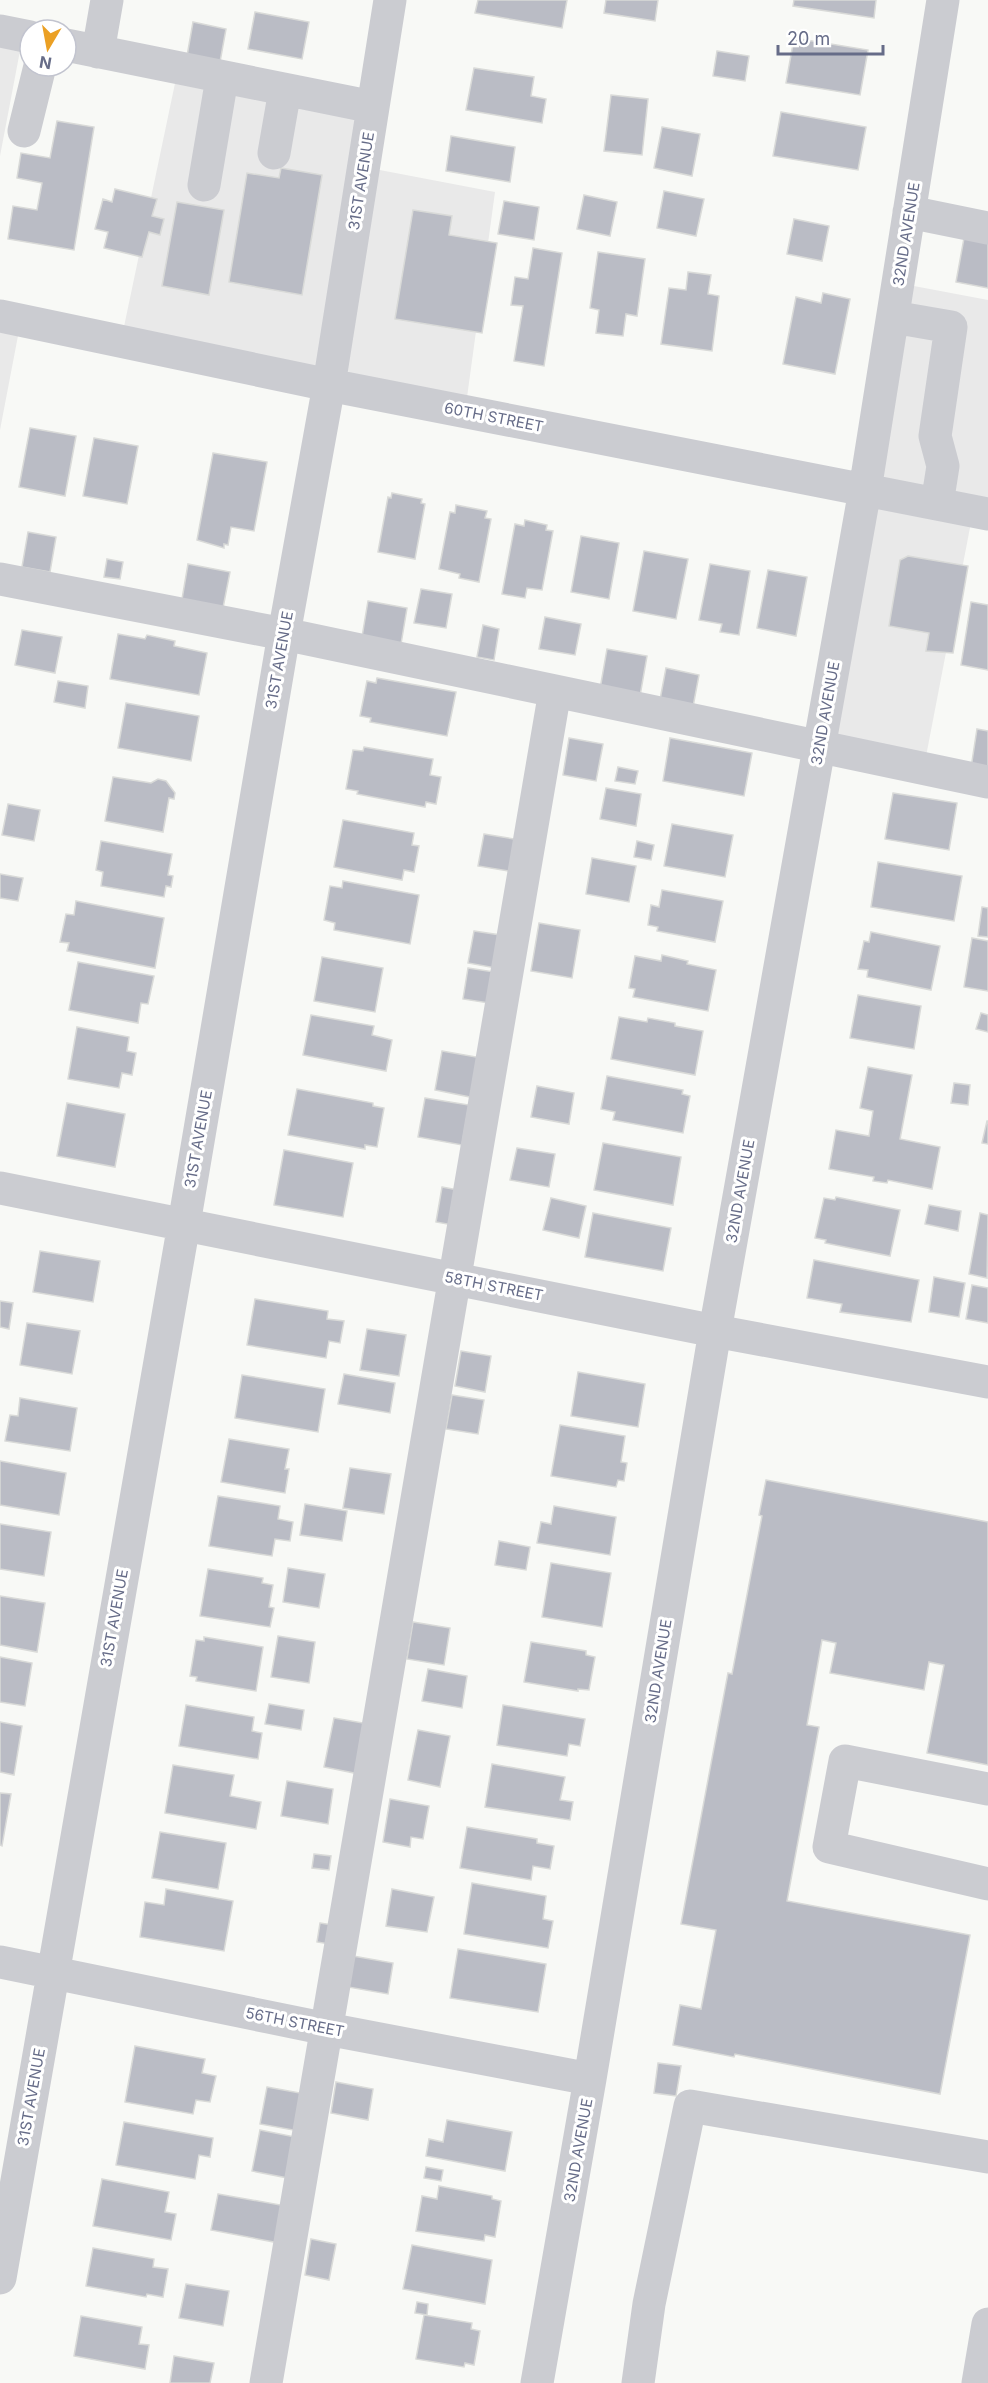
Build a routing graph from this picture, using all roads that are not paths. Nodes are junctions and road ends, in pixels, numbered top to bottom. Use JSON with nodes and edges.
{"nodes":[{"id":1,"x":107,"y":0,"type":"edge"},
{"id":2,"x":390,"y":0,"type":"edge"},
{"id":3,"x":943,"y":0,"type":"edge"},
{"id":4,"x":0,"y":31,"type":"edge"},
{"id":5,"x":18,"y":35,"type":"edge"},
{"id":6,"x":78,"y":48,"type":"edge"},
{"id":7,"x":98,"y":52,"type":"junction"},
{"id":8,"x":37,"y":78,"type":"edge"},
{"id":9,"x":222,"y":78,"type":"junction"},
{"id":10,"x":285,"y":90,"type":"junction"},
{"id":11,"x":373,"y":108,"type":"junction"},
{"id":12,"x":24,"y":131,"type":"dead end"},
{"id":13,"x":274,"y":153,"type":"dead end"},
{"id":14,"x":204,"y":185,"type":"dead end"},
{"id":15,"x":909,"y":212,"type":"junction"},
{"id":16,"x":988,"y":228,"type":"edge"},
{"id":17,"x":0,"y":316,"type":"edge"},
{"id":18,"x":892,"y":317,"type":"junction"},
{"id":19,"x":329,"y":386,"type":"junction"},
{"id":20,"x":865,"y":490,"type":"junction"},
{"id":21,"x":937,"y":504,"type":"junction"},
{"id":22,"x":988,"y":514,"type":"edge"},
{"id":23,"x":0,"y":579,"type":"edge"},
{"id":24,"x":284,"y":634,"type":"junction"},
{"id":25,"x":555,"y":691,"type":"junction"},
{"id":26,"x":819,"y":746,"type":"junction"},
{"id":27,"x":988,"y":782,"type":"edge"},
{"id":28,"x":0,"y":1188,"type":"edge"},
{"id":29,"x":184,"y":1224,"type":"junction"},
{"id":30,"x":455,"y":1279,"type":"junction"},
{"id":31,"x":715,"y":1330,"type":"junction"},
{"id":32,"x":988,"y":1382,"type":"edge"},
{"id":33,"x":988,"y":1789,"type":"edge"},
{"id":34,"x":988,"y":1884,"type":"edge"},
{"id":35,"x":0,"y":1962,"type":"edge"},
{"id":36,"x":52,"y":1973,"type":"junction"},
{"id":37,"x":327,"y":2029,"type":"junction"},
{"id":38,"x":590,"y":2079,"type":"junction"},
{"id":39,"x":988,"y":2157,"type":"edge"},
{"id":40,"x":0,"y":2278,"type":"edge"},
{"id":41,"x":988,"y":2324,"type":"edge"},
{"id":42,"x":266,"y":2383,"type":"edge"},
{"id":43,"x":537,"y":2383,"type":"edge"},
{"id":44,"x":638,"y":2383,"type":"edge"},
{"id":45,"x":978,"y":2383,"type":"edge"}],
"edges":[{"from":1,"to":7,"type":"street"},
{"from":2,"to":11,"type":"street","name":"31ST AVENUE"},
{"from":3,"to":15,"type":"street","name":"32ND AVENUE"},
{"from":4,"to":5,"type":"street"},
{"from":6,"to":7,"type":"street"},
{"from":7,"to":9,"type":"street"},
{"from":8,"to":12,"type":"street"},
{"from":9,"to":10,"type":"street"},
{"from":9,"to":14,"type":"street"},
{"from":10,"to":11,"type":"street"},
{"from":10,"to":13,"type":"street"},
{"from":11,"to":19,"type":"street","name":"31ST AVENUE"},
{"from":15,"to":16,"type":"street"},
{"from":15,"to":18,"type":"street","name":"32ND AVENUE"},
{"from":17,"to":19,"type":"street","name":"60TH STREET"},
{"from":18,"to":20,"type":"street","name":"32ND AVENUE"},
{"from":18,"to":21,"type":"street"},
{"from":19,"to":20,"type":"street","name":"60TH STREET"},
{"from":19,"to":24,"type":"street","name":"31ST AVENUE"},
{"from":20,"to":21,"type":"street","name":"60TH STREET"},
{"from":20,"to":26,"type":"street","name":"32ND AVENUE"},
{"from":21,"to":22,"type":"street","name":"60TH STREET"},
{"from":23,"to":24,"type":"street"},
{"from":24,"to":25,"type":"street"},
{"from":24,"to":29,"type":"street","name":"31ST AVENUE"},
{"from":25,"to":26,"type":"street"},
{"from":25,"to":30,"type":"street"},
{"from":26,"to":27,"type":"street"},
{"from":26,"to":31,"type":"street","name":"32ND AVENUE"},
{"from":28,"to":29,"type":"street","name":"58TH STREET"},
{"from":29,"to":30,"type":"street","name":"58TH STREET"},
{"from":29,"to":36,"type":"street","name":"31ST AVENUE"},
{"from":30,"to":31,"type":"street","name":"58TH STREET"},
{"from":30,"to":37,"type":"street"},
{"from":31,"to":32,"type":"street","name":"58TH STREET"},
{"from":31,"to":38,"type":"street","name":"32ND AVENUE"},
{"from":33,"to":34,"type":"street"},
{"from":35,"to":36,"type":"street","name":"56TH STREET"},
{"from":36,"to":37,"type":"street","name":"56TH STREET"},
{"from":36,"to":40,"type":"street","name":"31ST AVENUE"},
{"from":37,"to":38,"type":"street","name":"56TH STREET"},
{"from":37,"to":42,"type":"street"},
{"from":38,"to":43,"type":"street","name":"32ND AVENUE"},
{"from":39,"to":44,"type":"street"},
{"from":41,"to":45,"type":"street"}]}
